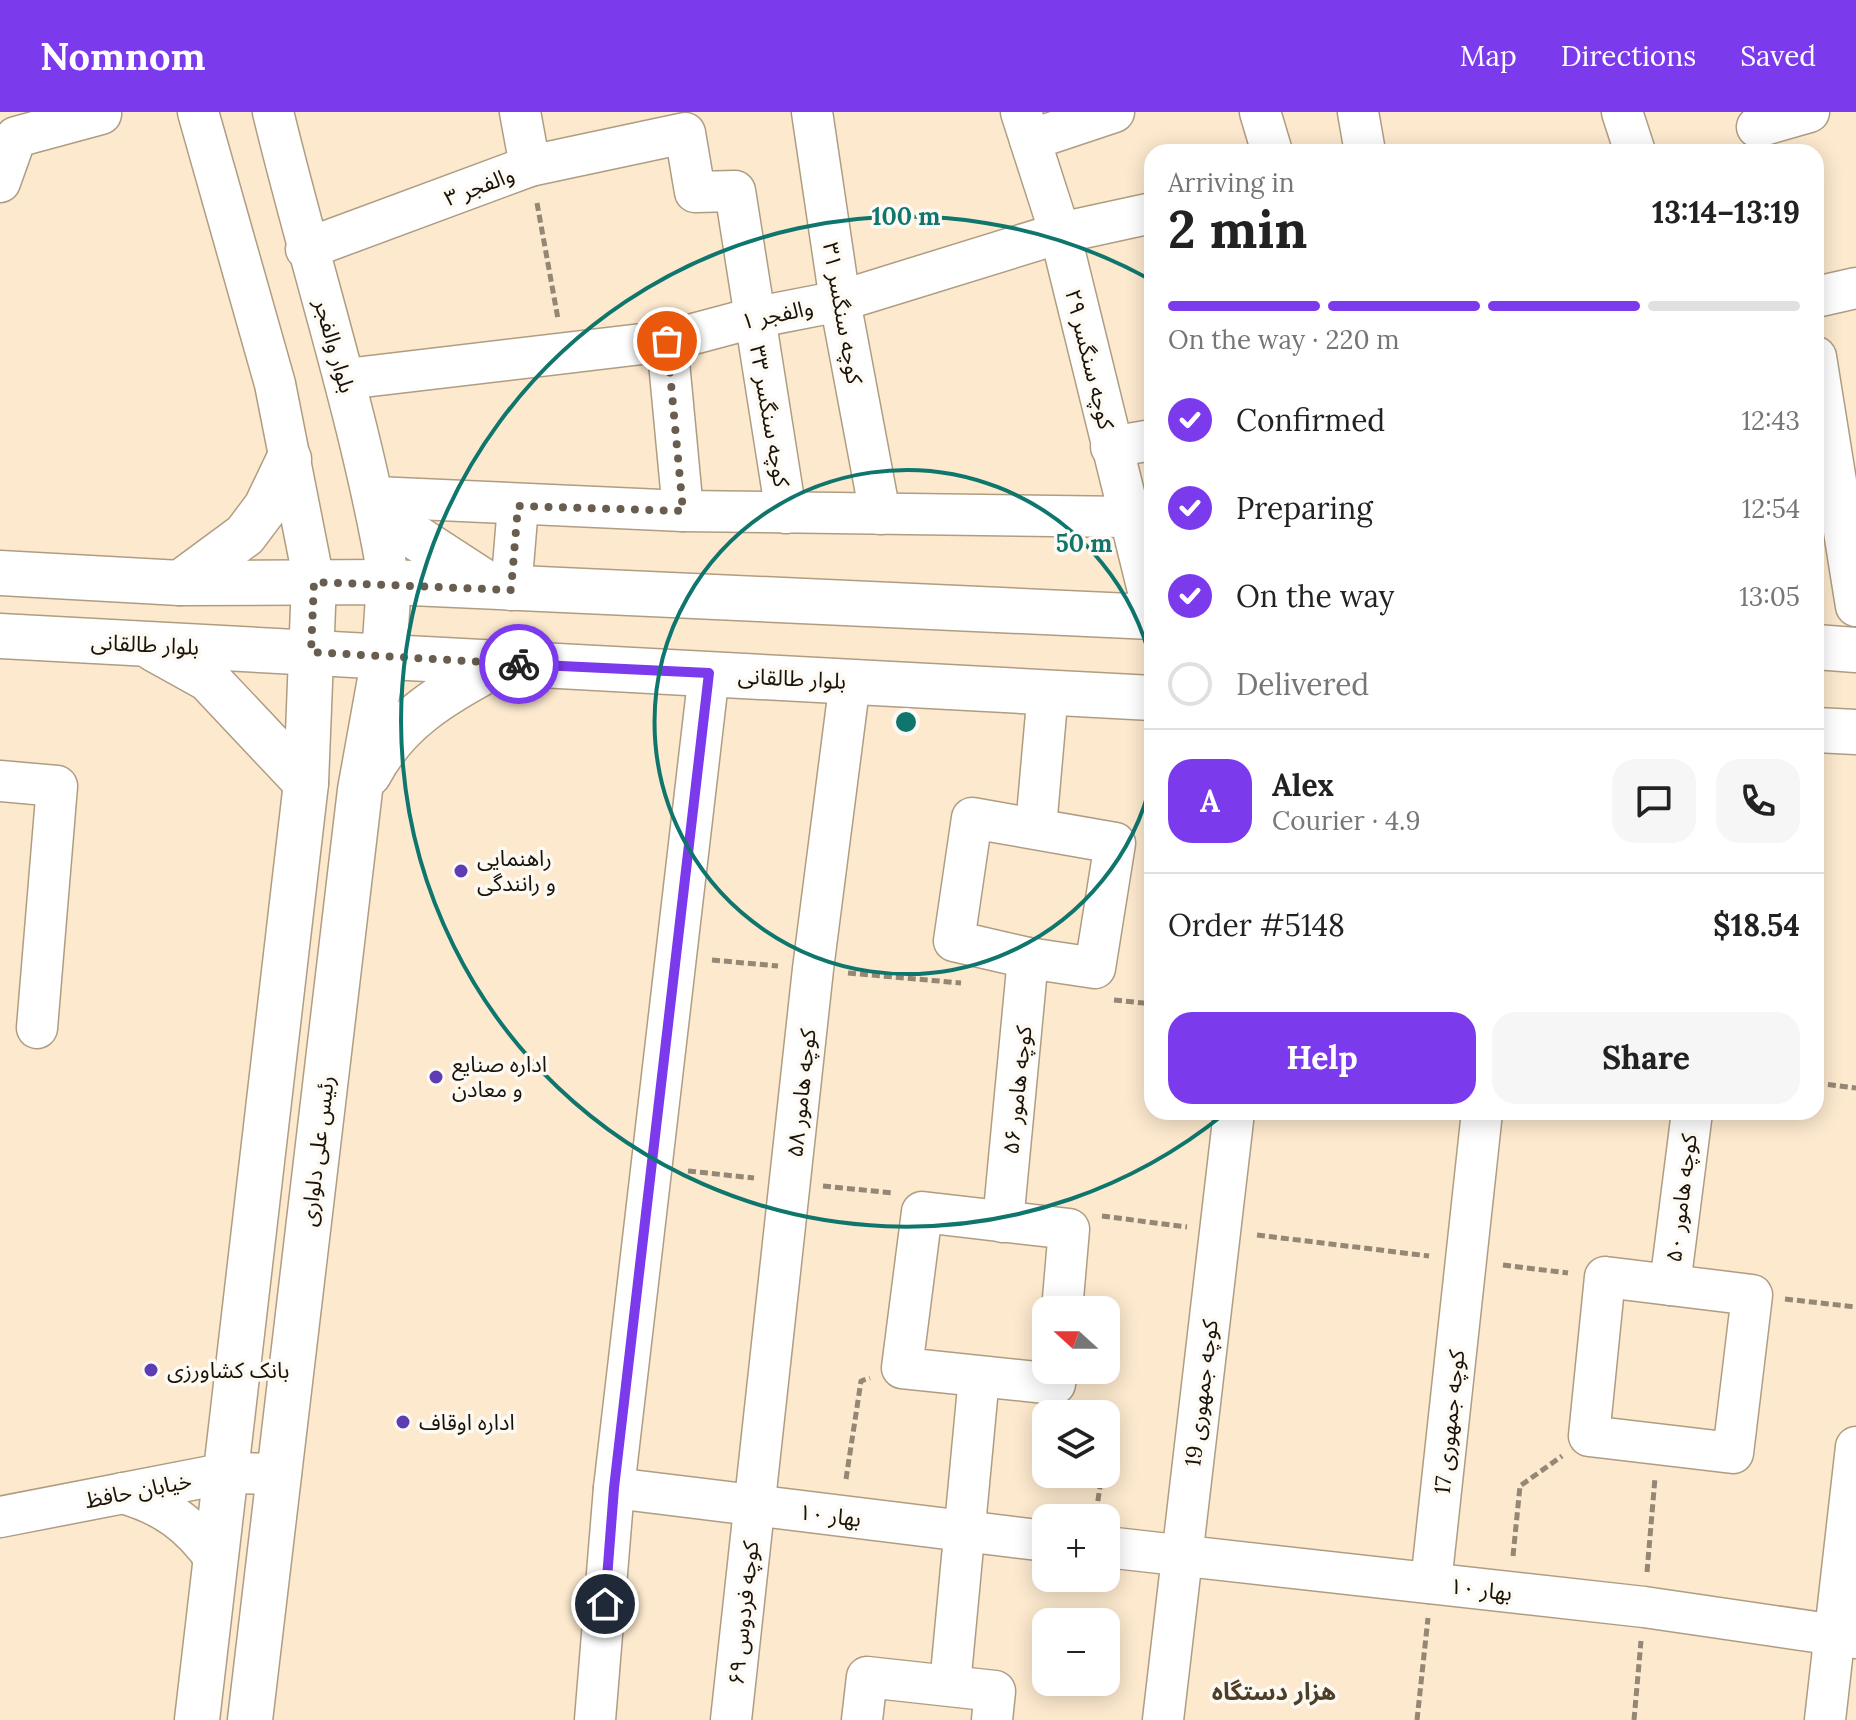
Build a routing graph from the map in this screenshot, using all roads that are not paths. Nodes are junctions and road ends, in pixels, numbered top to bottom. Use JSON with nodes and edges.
{"nodes":[{"id":1,"x":198,"y":112,"type":"edge"},
{"id":2,"x":273,"y":112,"type":"edge"},
{"id":3,"x":520,"y":112,"type":"edge"},
{"id":4,"x":812,"y":112,"type":"edge"},
{"id":5,"x":1114,"y":112,"type":"edge"},
{"id":6,"x":1260,"y":112,"type":"edge"},
{"id":7,"x":1358,"y":112,"type":"edge"},
{"id":8,"x":1622,"y":112,"type":"edge"},
{"id":9,"x":1809,"y":112,"type":"edge"},
{"id":10,"x":101,"y":114,"type":"edge"},
{"id":11,"x":653,"y":126,"type":"edge"},
{"id":12,"x":1025,"y":126,"type":"edge"},
{"id":13,"x":1758,"y":130,"type":"edge"},
{"id":14,"x":1270,"y":144,"type":"edge"},
{"id":15,"x":1364,"y":144,"type":"edge"},
{"id":16,"x":1632,"y":144,"type":"edge"},
{"id":17,"x":530,"y":166,"type":"junction"},
{"id":18,"x":0,"y":182,"type":"edge"},
{"id":19,"x":1144,"y":215,"type":"edge"},
{"id":20,"x":1060,"y":233,"type":"junction"},
{"id":21,"x":306,"y":249,"type":"junction"},
{"id":22,"x":1856,"y":288,"type":"edge"},
{"id":23,"x":1824,"y":295,"type":"edge"},
{"id":24,"x":840,"y":301,"type":"junction"},
{"id":25,"x":753,"y":318,"type":"junction"},
{"id":26,"x":667,"y":341,"type":"junction"},
{"id":27,"x":346,"y":379,"type":"junction"},
{"id":28,"x":1824,"y":407,"type":"edge"},
{"id":29,"x":1144,"y":441,"type":"edge"},
{"id":30,"x":1111,"y":447,"type":"junction"},
{"id":31,"x":289,"y":459,"type":"junction"},
{"id":32,"x":375,"y":497,"type":"junction"},
{"id":33,"x":518,"y":506,"type":"junction"},
{"id":34,"x":683,"y":511,"type":"junction"},
{"id":35,"x":786,"y":513,"type":"junction"},
{"id":36,"x":880,"y":514,"type":"junction"},
{"id":37,"x":1128,"y":517,"type":"junction"},
{"id":38,"x":0,"y":573,"type":"edge"},
{"id":39,"x":1144,"y":577,"type":"edge"},
{"id":40,"x":314,"y":582,"type":"junction"},
{"id":41,"x":389,"y":582,"type":"junction"},
{"id":42,"x":180,"y":583,"type":"junction"},
{"id":43,"x":503,"y":589,"type":"junction"},
{"id":44,"x":1856,"y":606,"type":"edge"},
{"id":45,"x":1144,"y":617,"type":"edge"},
{"id":46,"x":0,"y":636,"type":"edge"},
{"id":47,"x":145,"y":644,"type":"junction"},
{"id":48,"x":1824,"y":648,"type":"edge"},
{"id":49,"x":1856,"y":650,"type":"edge"},
{"id":50,"x":311,"y":652,"type":"junction"},
{"id":51,"x":384,"y":657,"type":"junction"},
{"id":52,"x":500,"y":663,"type":"junction"},
{"id":53,"x":709,"y":673,"type":"junction"},
{"id":54,"x":850,"y":681,"type":"junction"},
{"id":55,"x":1048,"y":691,"type":"junction"},
{"id":56,"x":1144,"y":697,"type":"edge"},
{"id":57,"x":1824,"y":730,"type":"edge"},
{"id":58,"x":1856,"y":732,"type":"edge"},
{"id":59,"x":0,"y":781,"type":"edge"},
{"id":60,"x":306,"y":783,"type":"junction"},
{"id":61,"x":360,"y":790,"type":"junction"},
{"id":62,"x":1036,"y":827,"type":"junction"},
{"id":63,"x":291,"y":904,"type":"junction"},
{"id":64,"x":347,"y":905,"type":"junction"},
{"id":65,"x":1028,"y":958,"type":"junction"},
{"id":66,"x":37,"y":1028,"type":"dead end"},
{"id":67,"x":1233,"y":1120,"type":"edge"},
{"id":68,"x":1481,"y":1120,"type":"edge"},
{"id":69,"x":1691,"y":1120,"type":"edge"},
{"id":70,"x":1003,"y":1222,"type":"junction"},
{"id":71,"x":1670,"y":1285,"type":"junction"},
{"id":72,"x":1063,"y":1296,"type":"edge"},
{"id":73,"x":979,"y":1377,"type":"junction"},
{"id":74,"x":1032,"y":1382,"type":"edge"},
{"id":75,"x":1856,"y":1447,"type":"edge"},
{"id":76,"x":227,"y":1473,"type":"junction"},
{"id":77,"x":277,"y":1474,"type":"junction"},
{"id":78,"x":614,"y":1488,"type":"junction"},
{"id":79,"x":123,"y":1493,"type":"junction"},
{"id":80,"x":755,"y":1505,"type":"junction"},
{"id":81,"x":0,"y":1517,"type":"edge"},
{"id":82,"x":965,"y":1532,"type":"junction"},
{"id":83,"x":1032,"y":1539,"type":"edge"},
{"id":84,"x":1120,"y":1549,"type":"edge"},
{"id":85,"x":1181,"y":1556,"type":"junction"},
{"id":86,"x":216,"y":1560,"type":"junction"},
{"id":87,"x":1431,"y":1583,"type":"junction"},
{"id":88,"x":1846,"y":1636,"type":"edge"},
{"id":89,"x":950,"y":1685,"type":"junction"},
{"id":90,"x":197,"y":1720,"type":"edge"},
{"id":91,"x":250,"y":1720,"type":"edge"},
{"id":92,"x":595,"y":1720,"type":"edge"},
{"id":93,"x":731,"y":1720,"type":"edge"},
{"id":94,"x":862,"y":1720,"type":"edge"},
{"id":95,"x":992,"y":1720,"type":"edge"},
{"id":96,"x":1163,"y":1720,"type":"edge"},
{"id":97,"x":1825,"y":1720,"type":"edge"}],
"edges":[{"from":1,"to":31,"type":"street"},
{"from":2,"to":21,"type":"street","name":"بلوار والفجر"},
{"from":3,"to":17,"type":"street"},
{"from":4,"to":24,"type":"street","name":"کوچه سنگسر ۳۱"},
{"from":5,"to":12,"type":"street"},
{"from":6,"to":14,"type":"street"},
{"from":7,"to":15,"type":"street"},
{"from":8,"to":16,"type":"street"},
{"from":9,"to":13,"type":"street"},
{"from":10,"to":18,"type":"street"},
{"from":11,"to":17,"type":"street","name":"والفجر ۳"},
{"from":11,"to":25,"type":"street","name":"کوچه سنگسر ۳۳"},
{"from":12,"to":20,"type":"street","name":"کوچه سنگسر ۲۹"},
{"from":17,"to":21,"type":"street","name":"والفجر ۳"},
{"from":19,"to":20,"type":"street","name":"والفجر ۱"},
{"from":20,"to":24,"type":"street","name":"والفجر ۱"},
{"from":20,"to":30,"type":"street","name":"کوچه سنگسر ۲۹"},
{"from":21,"to":27,"type":"street","name":"بلوار والفجر"},
{"from":22,"to":23,"type":"street"},
{"from":24,"to":25,"type":"street","name":"والفجر ۱"},
{"from":24,"to":36,"type":"street","name":"کوچه سنگسر ۳۱"},
{"from":25,"to":26,"type":"street","name":"والفجر ۱"},
{"from":25,"to":35,"type":"street","name":"کوچه سنگسر ۳۳"},
{"from":26,"to":27,"type":"street","name":"والفجر ۱"},
{"from":26,"to":34,"type":"street"},
{"from":27,"to":32,"type":"street","name":"بلوار والفجر"},
{"from":28,"to":44,"type":"street"},
{"from":29,"to":30,"type":"street"},
{"from":30,"to":37,"type":"street","name":"کوچه سنگسر ۲۹"},
{"from":31,"to":40,"type":"street"},
{"from":31,"to":42,"type":"main road"},
{"from":32,"to":33,"type":"street"},
{"from":32,"to":41,"type":"street","name":"بلوار والفجر"},
{"from":32,"to":43,"type":"main road"},
{"from":33,"to":34,"type":"street"},
{"from":33,"to":43,"type":"street"},
{"from":34,"to":35,"type":"street"},
{"from":35,"to":36,"type":"street"},
{"from":36,"to":37,"type":"street"},
{"from":37,"to":39,"type":"street","name":"کوچه سنگسر ۲۹"},
{"from":38,"to":42,"type":"main road"},
{"from":40,"to":41,"type":"main road"},
{"from":40,"to":42,"type":"main road"},
{"from":40,"to":50,"type":"main road"},
{"from":41,"to":43,"type":"main road"},
{"from":41,"to":51,"type":"main road","name":"رئیس علی دلواری"},
{"from":43,"to":45,"type":"main road"},
{"from":46,"to":47,"type":"main road","name":"بلوار طالقانی"},
{"from":47,"to":50,"type":"main road","name":"بلوار طالقانی"},
{"from":47,"to":60,"type":"main road"},
{"from":48,"to":49,"type":"main road"},
{"from":50,"to":51,"type":"main road","name":"بلوار طالقانی"},
{"from":50,"to":60,"type":"main road"},
{"from":51,"to":52,"type":"main road","name":"بلوار طالقانی"},
{"from":51,"to":61,"type":"main road","name":"رئیس علی دلواری"},
{"from":52,"to":53,"type":"main road","name":"بلوار طالقانی"},
{"from":52,"to":61,"type":"main road"},
{"from":53,"to":54,"type":"main road","name":"بلوار طالقانی"},
{"from":53,"to":78,"type":"street"},
{"from":54,"to":55,"type":"main road","name":"بلوار طالقانی"},
{"from":54,"to":80,"type":"street","name":"کوچه هامور ۵۸"},
{"from":55,"to":56,"type":"main road","name":"بلوار طالقانی"},
{"from":55,"to":62,"type":"street"},
{"from":57,"to":58,"type":"main road"},
{"from":59,"to":66,"type":"street"},
{"from":60,"to":63,"type":"main road"},
{"from":61,"to":64,"type":"main road","name":"رئیس علی دلواری"},
{"from":62,"to":65,"type":"street"},
{"from":62,"to":65,"type":"street"},
{"from":63,"to":64,"type":"main road"},
{"from":63,"to":76,"type":"main road"},
{"from":64,"to":77,"type":"main road","name":"رئیس علی دلواری"},
{"from":65,"to":70,"type":"street","name":"کوچه هامور ۵۶"},
{"from":67,"to":85,"type":"street","name":"کوچه جمهوری 19"},
{"from":68,"to":87,"type":"street","name":"کوچه جمهوری 17"},
{"from":69,"to":71,"type":"street","name":"کوچه هامور ۵۰"},
{"from":70,"to":72,"type":"street"},
{"from":70,"to":73,"type":"street"},
{"from":71,"to":71,"type":"street"},
{"from":73,"to":74,"type":"street"},
{"from":73,"to":82,"type":"street"},
{"from":75,"to":88,"type":"street"},
{"from":76,"to":77,"type":"street","name":"خیابان حافظ"},
{"from":76,"to":79,"type":"street","name":"خیابان حافظ"},
{"from":76,"to":86,"type":"main road"},
{"from":77,"to":91,"type":"main road","name":"رئیس علی دلواری"},
{"from":78,"to":80,"type":"street","name":"بهار ۱۰"},
{"from":78,"to":92,"type":"street"},
{"from":79,"to":81,"type":"street","name":"خیابان حافظ"},
{"from":79,"to":86,"type":"street"},
{"from":80,"to":82,"type":"street","name":"بهار ۱۰"},
{"from":80,"to":93,"type":"street","name":"کوچه فردوس ۶۹"},
{"from":82,"to":83,"type":"street","name":"بهار ۱۰"},
{"from":82,"to":89,"type":"street"},
{"from":84,"to":85,"type":"street","name":"بهار ۱۰"},
{"from":85,"to":87,"type":"street","name":"بهار ۱۰"},
{"from":85,"to":96,"type":"street","name":"کوچه جمهوری 19"},
{"from":86,"to":90,"type":"main road"},
{"from":87,"to":88,"type":"street","name":"بهار ۱۰"},
{"from":88,"to":97,"type":"street"},
{"from":89,"to":94,"type":"street"},
{"from":89,"to":95,"type":"street"}]}
